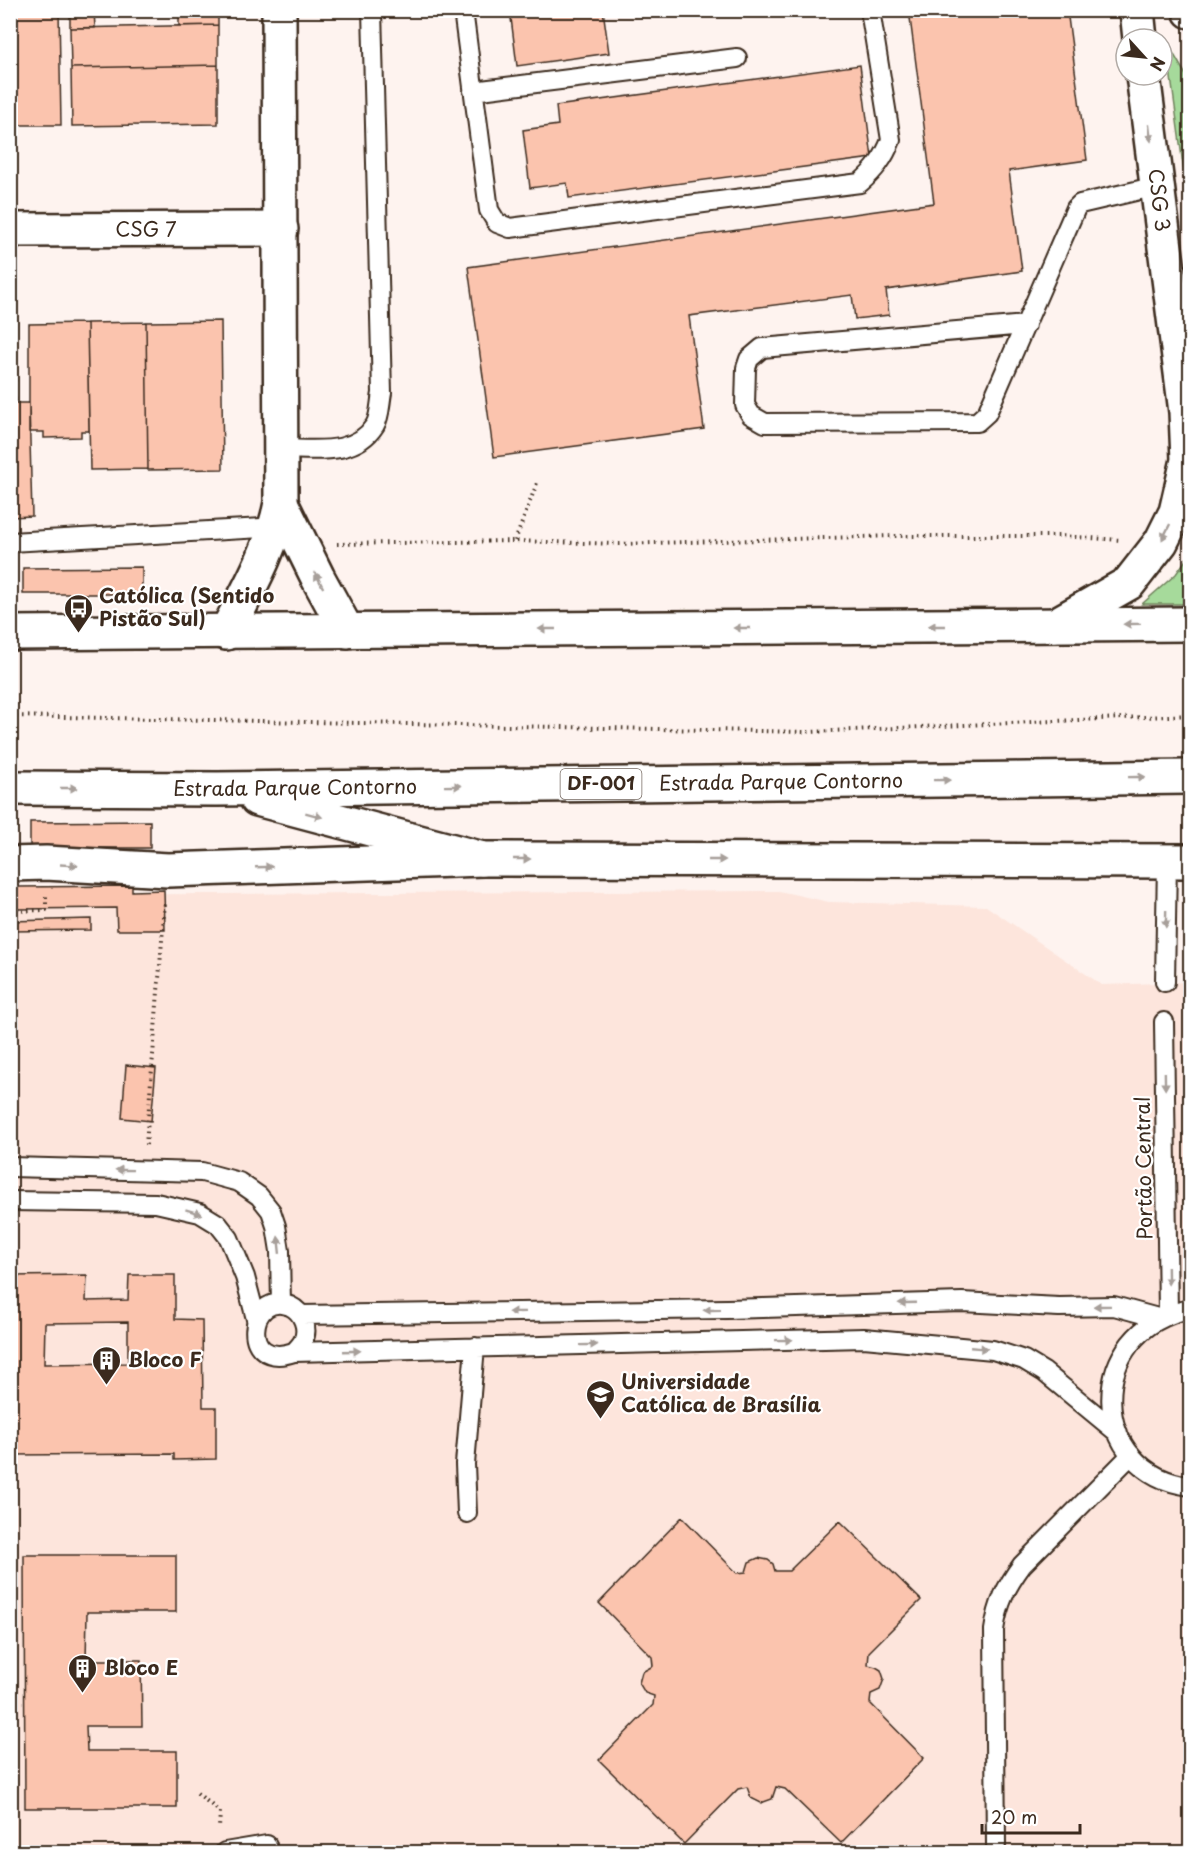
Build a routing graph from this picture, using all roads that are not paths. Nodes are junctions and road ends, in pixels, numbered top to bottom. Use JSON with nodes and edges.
{"nodes":[{"id":1,"x":279,"y":10,"type":"edge"},
{"id":2,"x":372,"y":10,"type":"edge"},
{"id":3,"x":463,"y":10,"type":"edge"},
{"id":4,"x":870,"y":10,"type":"edge"},
{"id":5,"x":1137,"y":10,"type":"edge"},
{"id":6,"x":1139,"y":27,"type":"edge"},
{"id":7,"x":737,"y":58,"type":"dead end"},
{"id":8,"x":1145,"y":87,"type":"edge"},
{"id":9,"x":473,"y":91,"type":"junction"},
{"id":10,"x":1157,"y":186,"type":"junction"},
{"id":11,"x":281,"y":229,"type":"junction"},
{"id":12,"x":10,"y":230,"type":"edge"},
{"id":13,"x":1026,"y":325,"type":"junction"},
{"id":14,"x":281,"y":449,"type":"junction"},
{"id":15,"x":289,"y":526,"type":"junction"},
{"id":16,"x":10,"y":542,"type":"edge"},
{"id":17,"x":1191,"y":624,"type":"edge"},
{"id":18,"x":1055,"y":625,"type":"junction"},
{"id":19,"x":347,"y":631,"type":"junction"},
{"id":20,"x":226,"y":633,"type":"junction"},
{"id":21,"x":13,"y":634,"type":"edge"},
{"id":22,"x":1191,"y":777,"type":"edge"},
{"id":23,"x":10,"y":788,"type":"edge"},
{"id":24,"x":217,"y":789,"type":"junction"},
{"id":25,"x":483,"y":859,"type":"junction"},
{"id":26,"x":1179,"y":861,"type":"edge"},
{"id":27,"x":10,"y":864,"type":"edge"},
{"id":28,"x":1165,"y":982,"type":"dead end"},
{"id":29,"x":1164,"y":1022,"type":"dead end"},
{"id":30,"x":10,"y":1167,"type":"edge"},
{"id":31,"x":10,"y":1201,"type":"edge"},
{"id":32,"x":281,"y":1304,"type":"junction"},
{"id":33,"x":1191,"y":1309,"type":"edge"},
{"id":34,"x":301,"y":1315,"type":"junction"},
{"id":35,"x":1163,"y":1316,"type":"junction"},
{"id":36,"x":256,"y":1319,"type":"junction"},
{"id":37,"x":475,"y":1347,"type":"junction"},
{"id":38,"x":294,"y":1352,"type":"junction"},
{"id":39,"x":1118,"y":1433,"type":"junction"},
{"id":40,"x":1131,"y":1455,"type":"junction"},
{"id":41,"x":1191,"y":1486,"type":"edge"},
{"id":42,"x":466,"y":1513,"type":"dead end"},
{"id":43,"x":267,"y":1845,"type":"dead end"},
{"id":44,"x":996,"y":1845,"type":"dead end"},
{"id":45,"x":225,"y":1852,"type":"edge"}],
"edges":[{"from":1,"to":11,"type":"main road"},
{"from":2,"to":14,"type":"lane"},
{"from":3,"to":9,"type":"lane"},
{"from":4,"to":9,"type":"lane"},
{"from":5,"to":6,"type":"main road"},
{"from":7,"to":9,"type":"lane"},
{"from":8,"to":10,"type":"main road","name":"CSG 3","one_way":true},
{"from":10,"to":13,"type":"lane"},
{"from":10,"to":18,"type":"main road","name":"CSG 3","one_way":true},
{"from":11,"to":12,"type":"main road","name":"CSG 7"},
{"from":11,"to":14,"type":"main road"},
{"from":13,"to":13,"type":"lane"},
{"from":14,"to":15,"type":"main road"},
{"from":15,"to":16,"type":"lane"},
{"from":19,"to":15,"type":"main road","one_way":true},
{"from":15,"to":20,"type":"main road"},
{"from":17,"to":18,"type":"main road","one_way":true},
{"from":18,"to":19,"type":"main road","one_way":true},
{"from":19,"to":20,"type":"main road"},
{"from":20,"to":21,"type":"main road"},
{"from":24,"to":22,"type":"main road","name":"Estrada Parque Contorno","number":"DF-001","one_way":true},
{"from":23,"to":24,"type":"main road","name":"Estrada Parque Contorno","number":"DF-001","one_way":true},
{"from":24,"to":25,"type":"main road","one_way":true},
{"from":25,"to":26,"type":"main road","one_way":true},
{"from":27,"to":25,"type":"main road","one_way":true},
{"from":26,"to":28,"type":"lane","one_way":true},
{"from":29,"to":35,"type":"lane","name":"Portão Central","one_way":true},
{"from":32,"to":30,"type":"lane","one_way":true},
{"from":31,"to":36,"type":"lane","one_way":true},
{"from":32,"to":34,"type":"lane"},
{"from":32,"to":36,"type":"lane"},
{"from":33,"to":35,"type":"lane"},
{"from":35,"to":34,"type":"lane","one_way":true},
{"from":34,"to":38,"type":"lane"},
{"from":35,"to":39,"type":"lane"},
{"from":36,"to":38,"type":"lane"},
{"from":38,"to":37,"type":"lane","one_way":true},
{"from":37,"to":39,"type":"lane","one_way":true},
{"from":37,"to":42,"type":"lane"},
{"from":39,"to":40,"type":"lane"},
{"from":40,"to":41,"type":"lane"},
{"from":40,"to":44,"type":"lane"},
{"from":43,"to":45,"type":"lane"}]}
